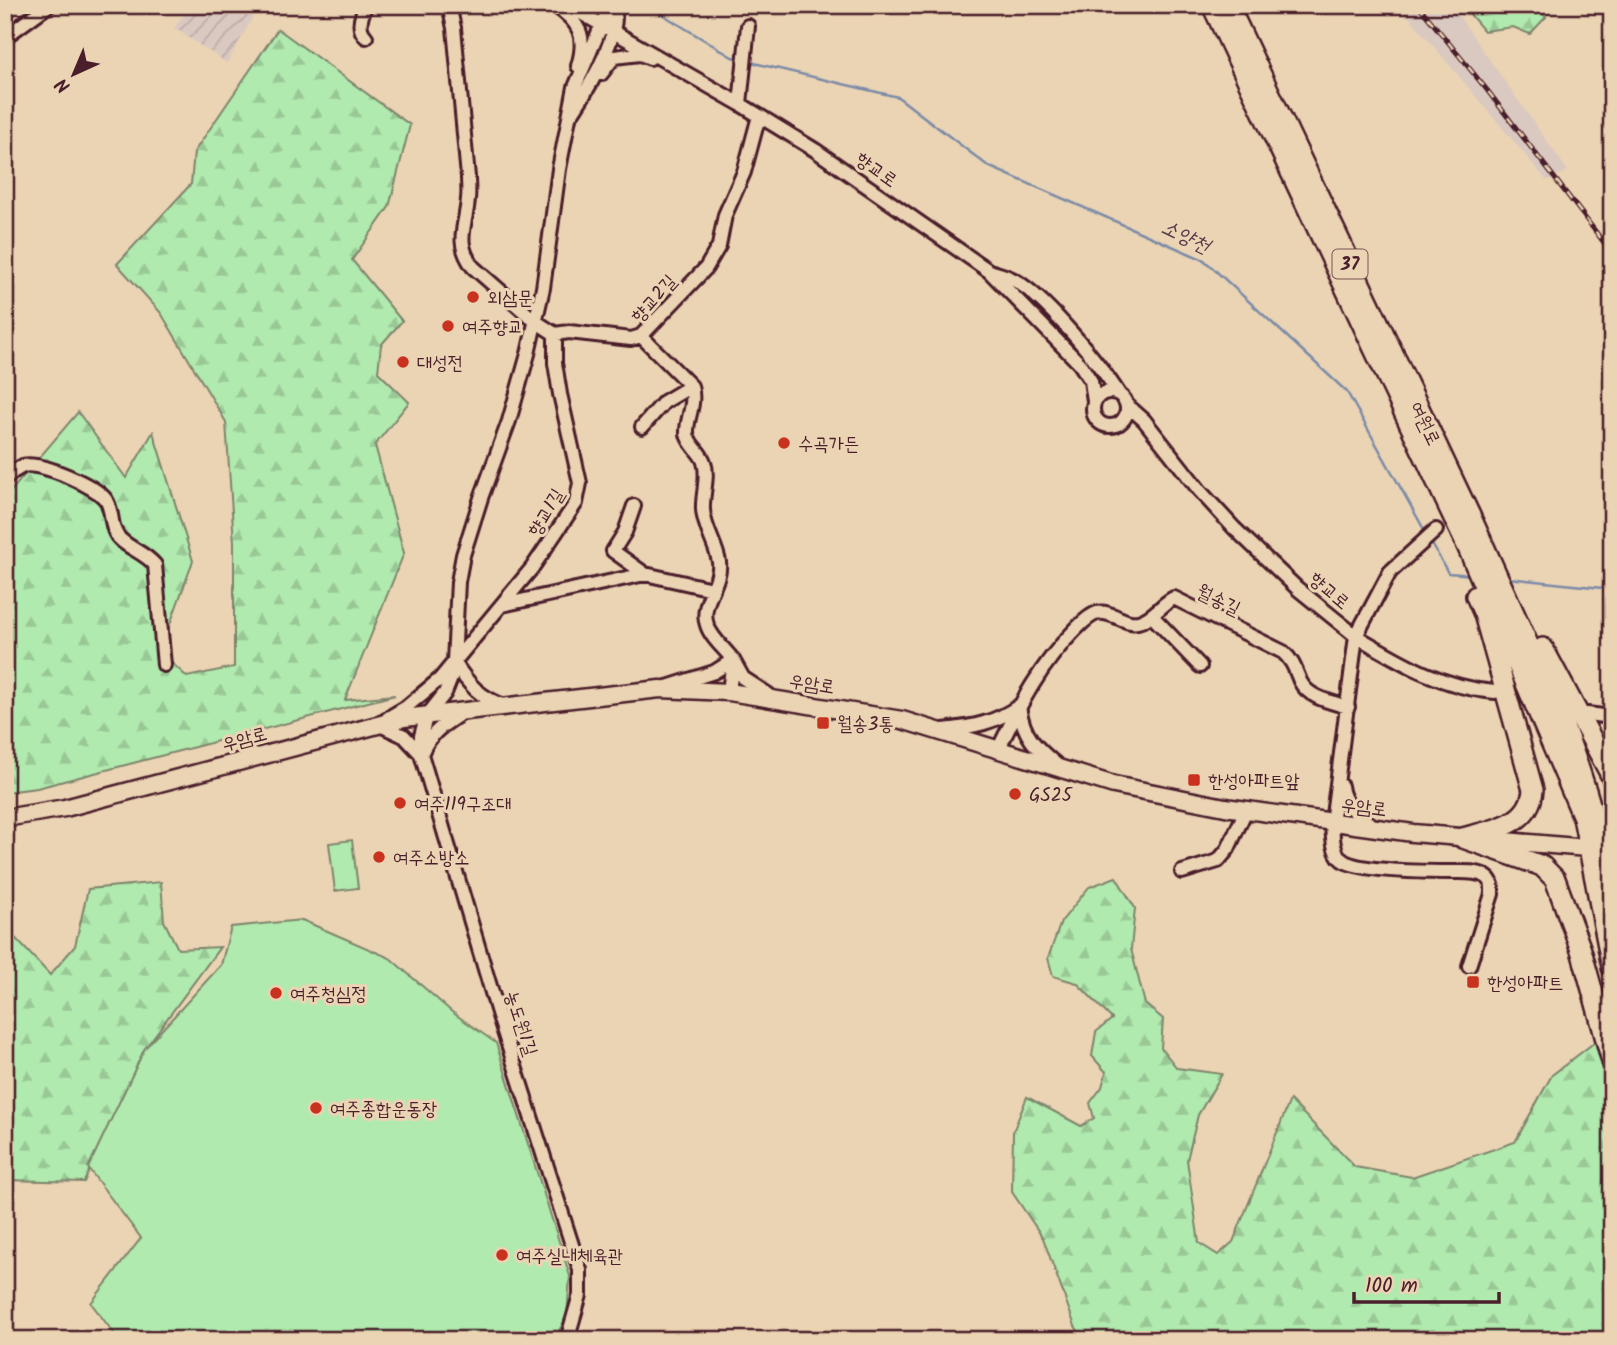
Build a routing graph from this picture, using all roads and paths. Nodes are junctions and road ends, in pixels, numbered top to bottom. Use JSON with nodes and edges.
{"nodes":[{"id":1,"x":49,"y":5,"type":"edge"},
{"id":2,"x":365,"y":5,"type":"edge"},
{"id":3,"x":449,"y":5,"type":"edge"},
{"id":4,"x":554,"y":5,"type":"edge"},
{"id":5,"x":568,"y":5,"type":"edge"},
{"id":6,"x":583,"y":5,"type":"edge"},
{"id":7,"x":1202,"y":5,"type":"edge"},
{"id":8,"x":1212,"y":5,"type":"edge"},
{"id":9,"x":1228,"y":5,"type":"edge"},
{"id":10,"x":611,"y":19,"type":"edge"},
{"id":11,"x":747,"y":29,"type":"dead end"},
{"id":12,"x":5,"y":37,"type":"edge"},
{"id":13,"x":366,"y":37,"type":"dead end"},
{"id":14,"x":1235,"y":54,"type":"junction"},
{"id":15,"x":677,"y":68,"type":"junction"},
{"id":16,"x":580,"y":90,"type":"junction"},
{"id":17,"x":740,"y":104,"type":"junction"},
{"id":18,"x":759,"y":116,"type":"junction"},
{"id":19,"x":989,"y":271,"type":"junction"},
{"id":20,"x":535,"y":321,"type":"junction"},
{"id":21,"x":555,"y":334,"type":"junction"},
{"id":22,"x":640,"y":336,"type":"junction"},
{"id":23,"x":691,"y":386,"type":"junction"},
{"id":24,"x":1119,"y":394,"type":"junction"},
{"id":25,"x":1094,"y":401,"type":"junction"},
{"id":26,"x":1127,"y":405,"type":"junction"},
{"id":27,"x":1118,"y":424,"type":"junction"},
{"id":28,"x":642,"y":426,"type":"dead end"},
{"id":29,"x":1153,"y":433,"type":"junction"},
{"id":30,"x":5,"y":479,"type":"edge"},
{"id":31,"x":634,"y":506,"type":"dead end"},
{"id":32,"x":1464,"y":522,"type":"junction"},
{"id":33,"x":1436,"y":530,"type":"dead end"},
{"id":34,"x":645,"y":574,"type":"junction"},
{"id":35,"x":712,"y":589,"type":"junction"},
{"id":36,"x":502,"y":605,"type":"junction"},
{"id":37,"x":1504,"y":612,"type":"junction"},
{"id":38,"x":1152,"y":616,"type":"junction"},
{"id":39,"x":1356,"y":636,"type":"junction"},
{"id":40,"x":733,"y":660,"type":"junction"},
{"id":41,"x":454,"y":662,"type":"junction"},
{"id":42,"x":164,"y":665,"type":"dead end"},
{"id":43,"x":1200,"y":666,"type":"dead end"},
{"id":44,"x":660,"y":689,"type":"junction"},
{"id":45,"x":729,"y":692,"type":"junction"},
{"id":46,"x":1495,"y":692,"type":"dead end"},
{"id":47,"x":775,"y":698,"type":"junction"},
{"id":48,"x":1019,"y":705,"type":"junction"},
{"id":49,"x":509,"y":707,"type":"junction"},
{"id":50,"x":1348,"y":707,"type":"junction"},
{"id":51,"x":462,"y":713,"type":"junction"},
{"id":52,"x":1587,"y":714,"type":"dead end"},
{"id":53,"x":426,"y":717,"type":"junction"},
{"id":54,"x":1612,"y":717,"type":"edge"},
{"id":55,"x":378,"y":724,"type":"junction"},
{"id":56,"x":941,"y":730,"type":"junction"},
{"id":57,"x":999,"y":748,"type":"junction"},
{"id":58,"x":421,"y":754,"type":"junction"},
{"id":59,"x":1063,"y":771,"type":"junction"},
{"id":60,"x":1340,"y":777,"type":"junction"},
{"id":61,"x":1612,"y":777,"type":"edge"},
{"id":62,"x":1246,"y":810,"type":"junction"},
{"id":63,"x":5,"y":818,"type":"edge"},
{"id":64,"x":1332,"y":823,"type":"junction"},
{"id":65,"x":1378,"y":829,"type":"junction"},
{"id":66,"x":1463,"y":838,"type":"junction"},
{"id":67,"x":1601,"y":849,"type":"edge"},
{"id":68,"x":1182,"y":872,"type":"dead end"},
{"id":69,"x":1612,"y":893,"type":"edge"},
{"id":70,"x":1469,"y":966,"type":"dead end"},
{"id":71,"x":1612,"y":968,"type":"edge"},
{"id":72,"x":1612,"y":1061,"type":"edge"},
{"id":73,"x":567,"y":1340,"type":"edge"}],
"edges":[{"from":1,"to":12,"type":"street"},
{"from":2,"to":13,"type":"street"},
{"from":3,"to":20,"type":"street"},
{"from":4,"to":16,"type":"street"},
{"from":5,"to":10,"type":"street","name":"향교로"},
{"from":6,"to":10,"type":"street","name":"향교로"},
{"from":7,"to":14,"type":"highway"},
{"from":8,"to":14,"type":"highway","name":"여원로","number":"37"},
{"from":9,"to":32,"type":"highway","name":"여원로","number":"37"},
{"from":10,"to":15,"type":"street","name":"향교로"},
{"from":10,"to":16,"type":"street","name":"향교1길"},
{"from":11,"to":17,"type":"street"},
{"from":14,"to":32,"type":"highway","name":"여원로","number":"37"},
{"from":15,"to":16,"type":"street"},
{"from":15,"to":17,"type":"street","name":"향교로"},
{"from":16,"to":20,"type":"street","name":"향교1길"},
{"from":17,"to":18,"type":"street","name":"향교로"},
{"from":18,"to":19,"type":"street","name":"향교로"},
{"from":18,"to":22,"type":"street","name":"향교2길"},
{"from":19,"to":24,"type":"street","name":"향교로"},
{"from":19,"to":25,"type":"street","name":"향교로"},
{"from":20,"to":21,"type":"street"},
{"from":20,"to":41,"type":"street","name":"향교1길"},
{"from":21,"to":22,"type":"street"},
{"from":21,"to":36,"type":"street","name":"향교1길"},
{"from":22,"to":23,"type":"street","name":"향교2길"},
{"from":23,"to":28,"type":"street"},
{"from":23,"to":35,"type":"street"},
{"from":24,"to":25,"type":"street"},
{"from":24,"to":26,"type":"street"},
{"from":25,"to":27,"type":"street"},
{"from":26,"to":27,"type":"street"},
{"from":26,"to":29,"type":"street","name":"향교로"},
{"from":27,"to":29,"type":"street"},
{"from":29,"to":39,"type":"street","name":"향교로"},
{"from":30,"to":42,"type":"street"},
{"from":31,"to":34,"type":"street"},
{"from":32,"to":37,"type":"highway","name":"여원로","number":"37"},
{"from":33,"to":39,"type":"street"},
{"from":34,"to":35,"type":"street"},
{"from":34,"to":36,"type":"street"},
{"from":35,"to":40,"type":"street"},
{"from":36,"to":41,"type":"street","name":"향교1길"},
{"from":37,"to":61,"type":"highway"},
{"from":37,"to":66,"type":"highway"},
{"from":37,"to":67,"type":"highway","name":"여원로","number":"37"},
{"from":38,"to":43,"type":"street"},
{"from":38,"to":48,"type":"street","name":"월송길"},
{"from":38,"to":50,"type":"street","name":"월송길"},
{"from":39,"to":46,"type":"street"},
{"from":39,"to":50,"type":"street","name":"향교로"},
{"from":40,"to":44,"type":"street"},
{"from":40,"to":45,"type":"street"},
{"from":40,"to":47,"type":"street"},
{"from":41,"to":49,"type":"street"},
{"from":41,"to":53,"type":"street","name":"향교1길"},
{"from":41,"to":55,"type":"street"},
{"from":44,"to":45,"type":"main road","name":"우암로"},
{"from":44,"to":49,"type":"main road","name":"우암로"},
{"from":45,"to":47,"type":"main road","name":"우암로"},
{"from":47,"to":56,"type":"main road","name":"우암로"},
{"from":48,"to":56,"type":"street"},
{"from":48,"to":57,"type":"street","name":"월송길"},
{"from":48,"to":59,"type":"street"},
{"from":49,"to":51,"type":"main road","name":"우암로"},
{"from":50,"to":60,"type":"street","name":"향교로"},
{"from":51,"to":53,"type":"main road","name":"우암로"},
{"from":51,"to":58,"type":"street"},
{"from":52,"to":54,"type":"street"},
{"from":53,"to":55,"type":"main road","name":"우암로"},
{"from":53,"to":58,"type":"street","name":"농도원1길"},
{"from":55,"to":58,"type":"street"},
{"from":55,"to":63,"type":"main road","name":"우암로"},
{"from":56,"to":57,"type":"main road","name":"우암로"},
{"from":57,"to":59,"type":"main road","name":"우암로"},
{"from":58,"to":73,"type":"street","name":"농도원1길"},
{"from":59,"to":62,"type":"main road","name":"우암로"},
{"from":60,"to":64,"type":"street","name":"향교로"},
{"from":60,"to":65,"type":"street"},
{"from":62,"to":64,"type":"main road","name":"우암로"},
{"from":62,"to":68,"type":"street"},
{"from":64,"to":65,"type":"main road","name":"우암로"},
{"from":64,"to":70,"type":"street"},
{"from":65,"to":66,"type":"main road","name":"우암로"},
{"from":66,"to":67,"type":"main road","name":"우암로"},
{"from":66,"to":72,"type":"highway"},
{"from":67,"to":69,"type":"highway","number":"37"},
{"from":67,"to":71,"type":"highway","number":"37"}]}
